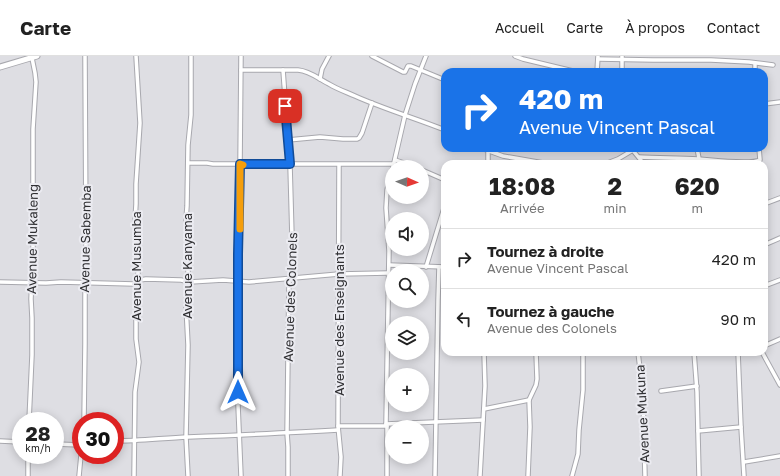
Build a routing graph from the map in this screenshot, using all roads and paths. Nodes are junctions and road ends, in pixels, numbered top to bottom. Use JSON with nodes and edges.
{"nodes":[{"id":1,"x":85,"y":56,"type":"edge"},
{"id":2,"x":136,"y":56,"type":"edge"},
{"id":3,"x":191,"y":56,"type":"edge"},
{"id":4,"x":241,"y":56,"type":"edge"},
{"id":5,"x":329,"y":56,"type":"edge"},
{"id":6,"x":372,"y":56,"type":"edge"},
{"id":7,"x":426,"y":56,"type":"edge"},
{"id":8,"x":515,"y":56,"type":"edge"},
{"id":9,"x":35,"y":57,"type":"edge"},
{"id":10,"x":598,"y":58,"type":"edge"},
{"id":11,"x":622,"y":58,"type":"edge"},
{"id":12,"x":756,"y":63,"type":"junction"},
{"id":13,"x":773,"y":65,"type":"dead end"},
{"id":14,"x":0,"y":67,"type":"edge"},
{"id":15,"x":560,"y":68,"type":"edge"},
{"id":16,"x":597,"y":68,"type":"edge"},
{"id":17,"x":755,"y":68,"type":"edge"},
{"id":18,"x":240,"y":70,"type":"junction"},
{"id":19,"x":283,"y":70,"type":"junction"},
{"id":20,"x":421,"y":70,"type":"junction"},
{"id":21,"x":441,"y":78,"type":"edge"},
{"id":22,"x":320,"y":79,"type":"junction"},
{"id":23,"x":780,"y":102,"type":"edge"},
{"id":24,"x":372,"y":103,"type":"junction"},
{"id":25,"x":768,"y":104,"type":"edge"},
{"id":26,"x":405,"y":115,"type":"junction"},
{"id":27,"x":441,"y":128,"type":"edge"},
{"id":28,"x":288,"y":140,"type":"junction"},
{"id":29,"x":491,"y":152,"type":"edge"},
{"id":30,"x":628,"y":152,"type":"edge"},
{"id":31,"x":635,"y":152,"type":"edge"},
{"id":32,"x":698,"y":152,"type":"edge"},
{"id":33,"x":639,"y":157,"type":"junction"},
{"id":34,"x":699,"y":159,"type":"junction"},
{"id":35,"x":395,"y":160,"type":"edge"},
{"id":36,"x":526,"y":160,"type":"edge"},
{"id":37,"x":615,"y":160,"type":"edge"},
{"id":38,"x":641,"y":160,"type":"edge"},
{"id":39,"x":712,"y":160,"type":"edge"},
{"id":40,"x":188,"y":163,"type":"junction"},
{"id":41,"x":240,"y":164,"type":"junction"},
{"id":42,"x":290,"y":164,"type":"junction"},
{"id":43,"x":385,"y":164,"type":"edge"},
{"id":44,"x":339,"y":165,"type":"junction"},
{"id":45,"x":429,"y":173,"type":"edge"},
{"id":46,"x":441,"y":178,"type":"edge"},
{"id":47,"x":780,"y":198,"type":"edge"},
{"id":48,"x":768,"y":202,"type":"edge"},
{"id":49,"x":386,"y":204,"type":"edge"},
{"id":50,"x":441,"y":218,"type":"edge"},
{"id":51,"x":780,"y":238,"type":"edge"},
{"id":52,"x":768,"y":243,"type":"edge"},
{"id":53,"x":389,"y":264,"type":"edge"},
{"id":54,"x":427,"y":264,"type":"edge"},
{"id":55,"x":429,"y":267,"type":"edge"},
{"id":56,"x":439,"y":267,"type":"joint"},
{"id":57,"x":385,"y":273,"type":"edge"},
{"id":58,"x":339,"y":274,"type":"junction"},
{"id":59,"x":290,"y":278,"type":"junction"},
{"id":60,"x":780,"y":280,"type":"edge"},
{"id":61,"x":239,"y":281,"type":"junction"},
{"id":62,"x":0,"y":282,"type":"edge"},
{"id":63,"x":138,"y":282,"type":"junction"},
{"id":64,"x":188,"y":282,"type":"junction"},
{"id":65,"x":31,"y":283,"type":"junction"},
{"id":66,"x":85,"y":283,"type":"junction"},
{"id":67,"x":768,"y":284,"type":"edge"},
{"id":68,"x":388,"y":308,"type":"edge"},
{"id":69,"x":780,"y":339,"type":"edge"},
{"id":70,"x":768,"y":344,"type":"edge"},
{"id":71,"x":484,"y":356,"type":"edge"},
{"id":72,"x":536,"y":356,"type":"edge"},
{"id":73,"x":583,"y":356,"type":"edge"},
{"id":74,"x":638,"y":356,"type":"edge"},
{"id":75,"x":694,"y":356,"type":"edge"},
{"id":76,"x":738,"y":356,"type":"edge"},
{"id":77,"x":764,"y":356,"type":"edge"},
{"id":78,"x":780,"y":385,"type":"edge"},
{"id":79,"x":697,"y":386,"type":"junction"},
{"id":80,"x":661,"y":391,"type":"dead end"},
{"id":81,"x":529,"y":400,"type":"junction"},
{"id":82,"x":484,"y":409,"type":"junction"},
{"id":83,"x":29,"y":412,"type":"edge"},
{"id":84,"x":84,"y":412,"type":"edge"},
{"id":85,"x":387,"y":420,"type":"edge"},
{"id":86,"x":483,"y":420,"type":"junction"},
{"id":87,"x":429,"y":422,"type":"edge"},
{"id":88,"x":436,"y":422,"type":"junction"},
{"id":89,"x":385,"y":425,"type":"edge"},
{"id":90,"x":338,"y":426,"type":"junction"},
{"id":91,"x":741,"y":427,"type":"junction"},
{"id":92,"x":338,"y":430,"type":"junction"},
{"id":93,"x":698,"y":430,"type":"junction"},
{"id":94,"x":286,"y":433,"type":"junction"},
{"id":95,"x":239,"y":435,"type":"junction"},
{"id":96,"x":186,"y":437,"type":"junction"},
{"id":97,"x":135,"y":440,"type":"junction"},
{"id":98,"x":0,"y":441,"type":"edge"},
{"id":99,"x":124,"y":441,"type":"edge"},
{"id":100,"x":12,"y":442,"type":"edge"},
{"id":101,"x":780,"y":456,"type":"edge"},
{"id":102,"x":744,"y":462,"type":"junction"},
{"id":103,"x":28,"y":464,"type":"edge"},
{"id":104,"x":81,"y":464,"type":"edge"},
{"id":105,"x":387,"y":464,"type":"edge"},
{"id":106,"x":28,"y":476,"type":"edge"},
{"id":107,"x":80,"y":476,"type":"edge"},
{"id":108,"x":134,"y":476,"type":"edge"},
{"id":109,"x":188,"y":476,"type":"edge"},
{"id":110,"x":241,"y":476,"type":"edge"},
{"id":111,"x":288,"y":476,"type":"edge"},
{"id":112,"x":340,"y":476,"type":"edge"},
{"id":113,"x":387,"y":476,"type":"edge"},
{"id":114,"x":435,"y":476,"type":"edge"},
{"id":115,"x":480,"y":476,"type":"edge"},
{"id":116,"x":528,"y":476,"type":"edge"},
{"id":117,"x":572,"y":476,"type":"edge"},
{"id":118,"x":645,"y":476,"type":"edge"},
{"id":119,"x":699,"y":476,"type":"edge"},
{"id":120,"x":744,"y":476,"type":"edge"}],
"edges":[{"from":1,"to":66,"type":"street","name":"Avenue Sabemba"},
{"from":2,"to":63,"type":"street","name":"Avenue Musumba"},
{"from":3,"to":40,"type":"street","name":"Avenue Kanyama"},
{"from":4,"to":18,"type":"street"},
{"from":5,"to":22,"type":"street"},
{"from":6,"to":20,"type":"street"},
{"from":7,"to":20,"type":"street"},
{"from":8,"to":15,"type":"street"},
{"from":9,"to":14,"type":"street"},
{"from":9,"to":65,"type":"street","name":"Avenue Mukaleng"},
{"from":10,"to":11,"type":"street"},
{"from":10,"to":16,"type":"street"},
{"from":11,"to":12,"type":"street"},
{"from":12,"to":13,"type":"street"},
{"from":12,"to":17,"type":"street"},
{"from":18,"to":19,"type":"street"},
{"from":18,"to":41,"type":"street"},
{"from":19,"to":22,"type":"street"},
{"from":19,"to":28,"type":"street","name":"Avenue des Colonels"},
{"from":20,"to":21,"type":"street"},
{"from":20,"to":26,"type":"street"},
{"from":22,"to":24,"type":"street"},
{"from":23,"to":25,"type":"street"},
{"from":24,"to":26,"type":"street"},
{"from":24,"to":28,"type":"street"},
{"from":26,"to":27,"type":"street"},
{"from":26,"to":35,"type":"street"},
{"from":28,"to":42,"type":"street","name":"Avenue des Colonels"},
{"from":29,"to":36,"type":"street"},
{"from":30,"to":37,"type":"street"},
{"from":31,"to":33,"type":"street"},
{"from":32,"to":34,"type":"street"},
{"from":33,"to":34,"type":"street"},
{"from":33,"to":38,"type":"street"},
{"from":34,"to":39,"type":"street"},
{"from":40,"to":41,"type":"street"},
{"from":40,"to":64,"type":"street","name":"Avenue Kanyama"},
{"from":41,"to":42,"type":"street"},
{"from":41,"to":61,"type":"street"},
{"from":42,"to":44,"type":"street"},
{"from":42,"to":59,"type":"street","name":"Avenue des Colonels"},
{"from":43,"to":44,"type":"street"},
{"from":44,"to":58,"type":"street","name":"Avenue des Enseignants"},
{"from":45,"to":46,"type":"street"},
{"from":47,"to":48,"type":"street"},
{"from":49,"to":53,"type":"street"},
{"from":50,"to":54,"type":"street"},
{"from":51,"to":52,"type":"street"},
{"from":55,"to":56,"type":"street"},
{"from":56,"to":88,"type":"street"},
{"from":57,"to":58,"type":"street"},
{"from":58,"to":59,"type":"street"},
{"from":58,"to":90,"type":"street","name":"Avenue des Enseignants"},
{"from":59,"to":61,"type":"street"},
{"from":59,"to":94,"type":"street","name":"Avenue des Colonels"},
{"from":60,"to":67,"type":"street"},
{"from":61,"to":64,"type":"street"},
{"from":61,"to":95,"type":"street"},
{"from":62,"to":65,"type":"street"},
{"from":63,"to":64,"type":"street"},
{"from":63,"to":66,"type":"street"},
{"from":63,"to":97,"type":"street","name":"Avenue Musumba"},
{"from":64,"to":96,"type":"street","name":"Avenue Kanyama"},
{"from":65,"to":66,"type":"street"},
{"from":65,"to":83,"type":"street","name":"Avenue Mukaleng"},
{"from":66,"to":84,"type":"street","name":"Avenue Sabemba"},
{"from":68,"to":85,"type":"street"},
{"from":69,"to":70,"type":"street"},
{"from":71,"to":82,"type":"street"},
{"from":72,"to":81,"type":"street"},
{"from":73,"to":117,"type":"street"},
{"from":74,"to":118,"type":"street","name":"Avenue Mukuna"},
{"from":75,"to":79,"type":"street"},
{"from":76,"to":91,"type":"street"},
{"from":77,"to":78,"type":"street"},
{"from":79,"to":80,"type":"street"},
{"from":79,"to":93,"type":"street"},
{"from":81,"to":82,"type":"street"},
{"from":81,"to":116,"type":"street"},
{"from":82,"to":86,"type":"street"},
{"from":86,"to":88,"type":"street"},
{"from":86,"to":115,"type":"street"},
{"from":87,"to":88,"type":"street"},
{"from":88,"to":114,"type":"street"},
{"from":89,"to":90,"type":"street"},
{"from":90,"to":92,"type":"street","name":"Avenue des Enseignants"},
{"from":91,"to":93,"type":"street"},
{"from":91,"to":102,"type":"street"},
{"from":92,"to":94,"type":"street"},
{"from":92,"to":112,"type":"street","name":"Avenue des Enseignants"},
{"from":93,"to":119,"type":"street"},
{"from":94,"to":95,"type":"street"},
{"from":94,"to":111,"type":"street","name":"Avenue des Colonels"},
{"from":95,"to":96,"type":"street"},
{"from":95,"to":110,"type":"street"},
{"from":96,"to":97,"type":"street"},
{"from":96,"to":109,"type":"street","name":"Avenue Kanyama"},
{"from":97,"to":99,"type":"street"},
{"from":97,"to":108,"type":"street","name":"Avenue Musumba"},
{"from":98,"to":100,"type":"street"},
{"from":101,"to":102,"type":"street"},
{"from":102,"to":120,"type":"street"},
{"from":103,"to":106,"type":"street"},
{"from":104,"to":107,"type":"street"},
{"from":105,"to":113,"type":"street"}]}
